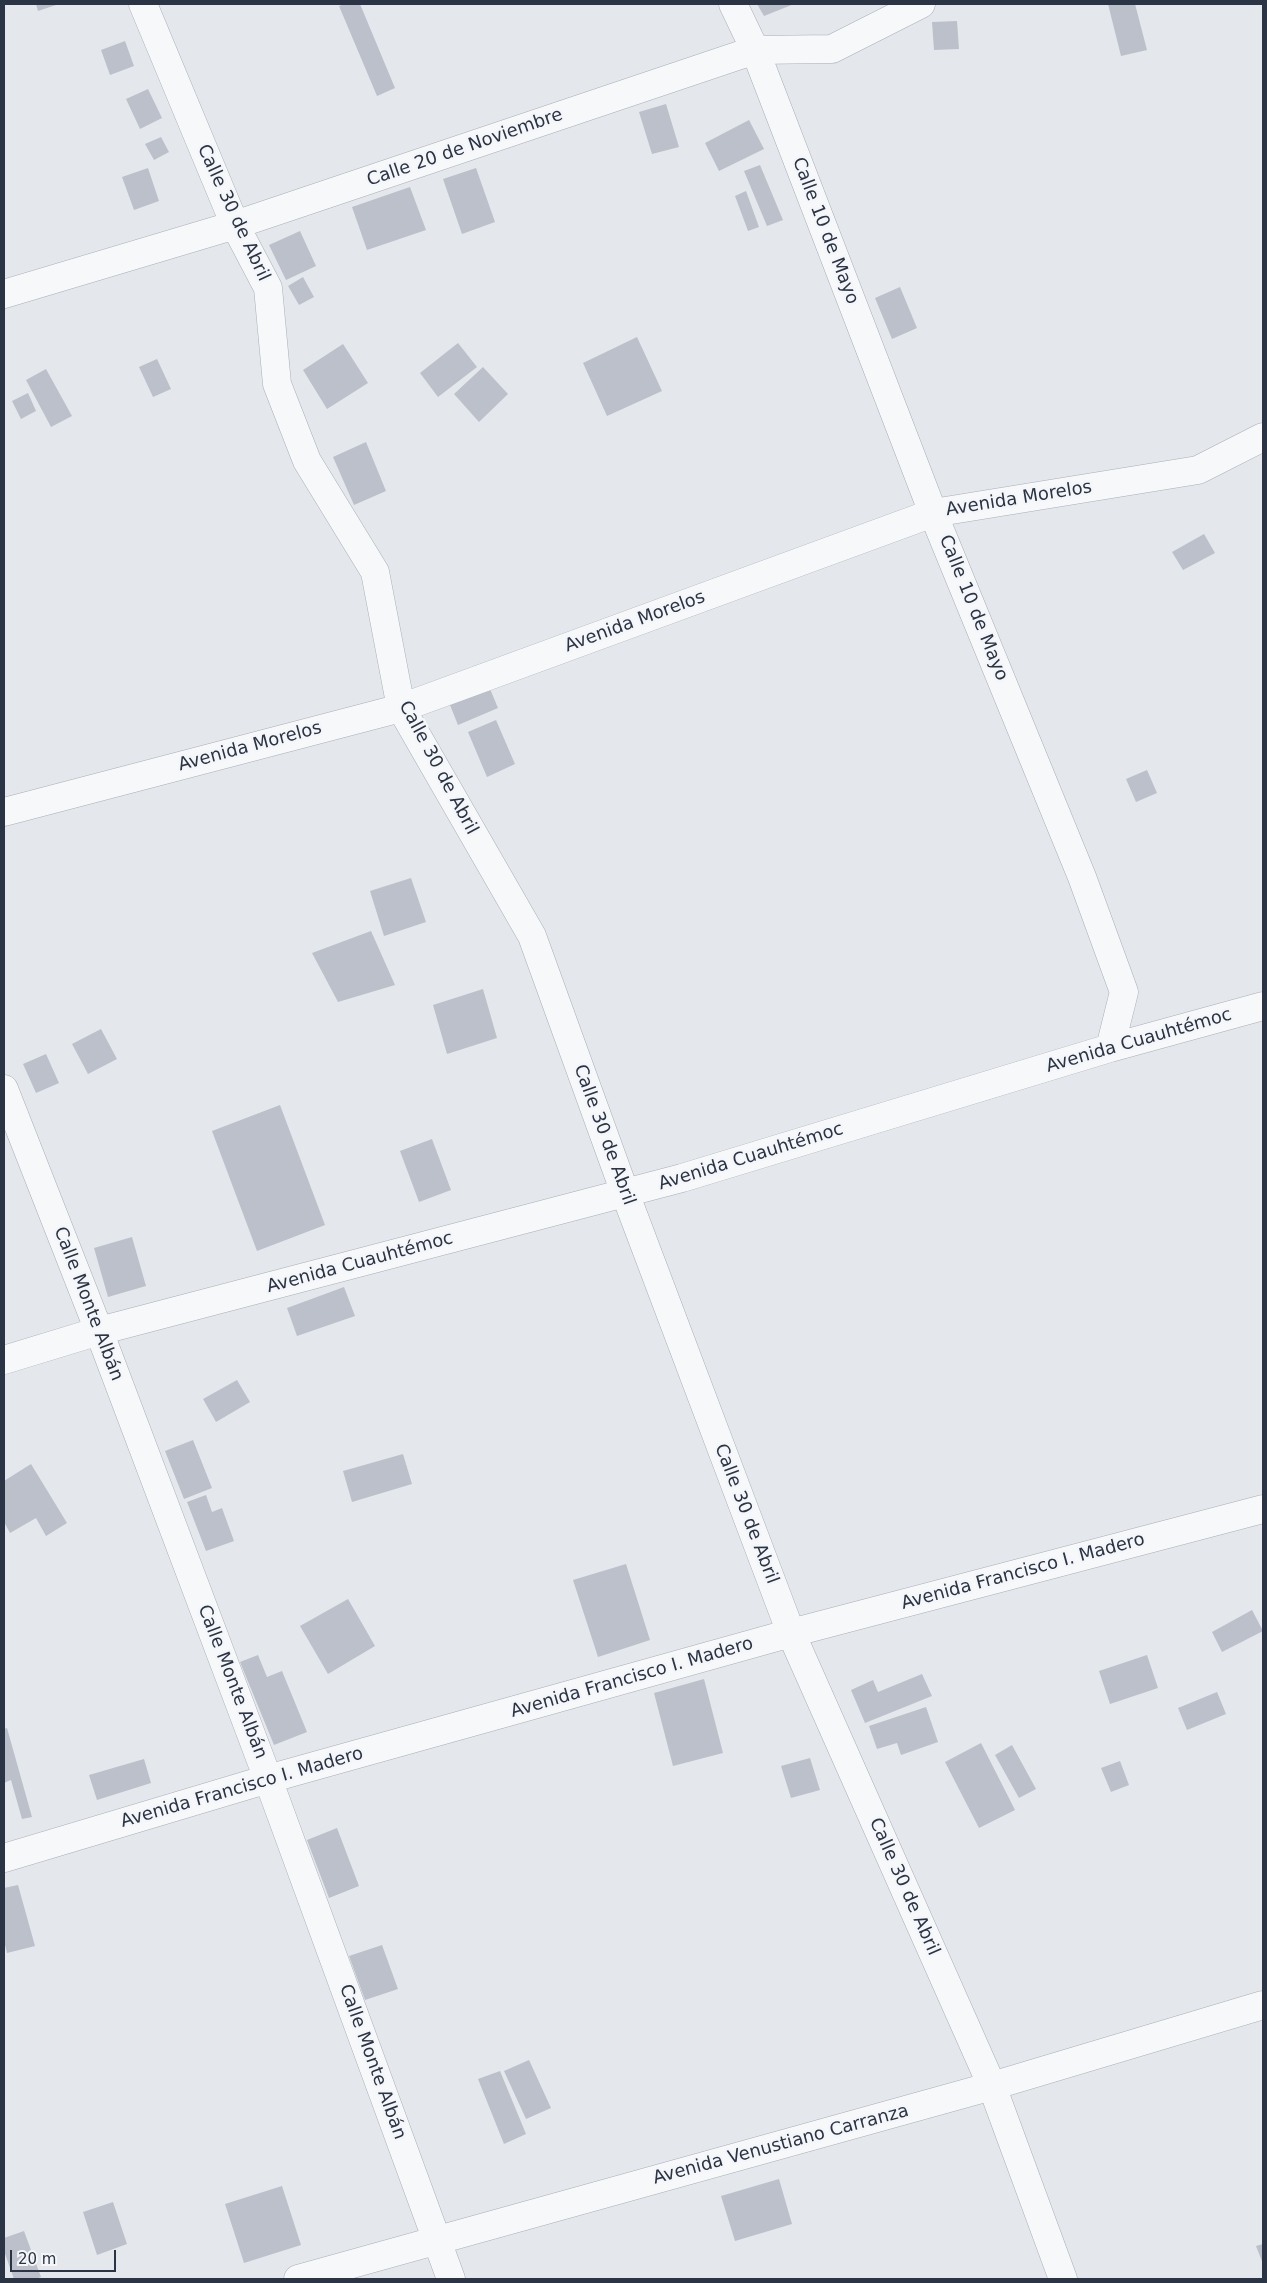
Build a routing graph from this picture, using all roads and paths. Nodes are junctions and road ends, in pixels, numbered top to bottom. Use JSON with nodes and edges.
{"nodes":[{"id":1,"x":142,"y":4,"type":"edge"},
{"id":2,"x":733,"y":4,"type":"edge"},
{"id":3,"x":921,"y":4,"type":"edge"},
{"id":4,"x":755,"y":50,"type":"junction"},
{"id":5,"x":235,"y":225,"type":"junction"},
{"id":6,"x":4,"y":294,"type":"edge"},
{"id":7,"x":1263,"y":437,"type":"edge"},
{"id":8,"x":933,"y":513,"type":"junction"},
{"id":9,"x":401,"y":708,"type":"junction"},
{"id":10,"x":4,"y":812,"type":"edge"},
{"id":11,"x":1263,"y":1006,"type":"edge"},
{"id":12,"x":1110,"y":1048,"type":"junction"},
{"id":13,"x":4,"y":1089,"type":"edge"},
{"id":14,"x":625,"y":1193,"type":"junction"},
{"id":15,"x":99,"y":1331,"type":"junction"},
{"id":16,"x":4,"y":1360,"type":"edge"},
{"id":17,"x":1263,"y":1510,"type":"edge"},
{"id":18,"x":791,"y":1633,"type":"junction"},
{"id":19,"x":268,"y":1779,"type":"junction"},
{"id":20,"x":4,"y":1858,"type":"edge"},
{"id":21,"x":1263,"y":2005,"type":"edge"},
{"id":22,"x":992,"y":2086,"type":"junction"},
{"id":23,"x":438,"y":2240,"type":"junction"},
{"id":24,"x":298,"y":2279,"type":"edge"},
{"id":25,"x":451,"y":2279,"type":"edge"},
{"id":26,"x":1064,"y":2279,"type":"edge"}],
"edges":[{"from":1,"to":5,"type":"street","name":"Calle 30 de Abril"},
{"from":2,"to":4,"type":"street","name":"Calle 10 de Mayo"},
{"from":3,"to":4,"type":"street","name":"Calle 20 de Noviembre"},
{"from":4,"to":5,"type":"street","name":"Calle 20 de Noviembre"},
{"from":4,"to":8,"type":"street","name":"Calle 10 de Mayo"},
{"from":5,"to":6,"type":"street","name":"Calle 20 de Noviembre"},
{"from":5,"to":9,"type":"street","name":"Calle 30 de Abril"},
{"from":7,"to":8,"type":"street","name":"Avenida Morelos"},
{"from":8,"to":9,"type":"street","name":"Avenida Morelos"},
{"from":8,"to":12,"type":"street","name":"Calle 10 de Mayo"},
{"from":9,"to":10,"type":"street","name":"Avenida Morelos"},
{"from":9,"to":14,"type":"street","name":"Calle 30 de Abril"},
{"from":11,"to":12,"type":"street","name":"Avenida Cuauhtémoc"},
{"from":12,"to":14,"type":"street","name":"Avenida Cuauhtémoc"},
{"from":13,"to":15,"type":"street","name":"Calle Monte Albán"},
{"from":14,"to":15,"type":"street","name":"Avenida Cuauhtémoc"},
{"from":14,"to":18,"type":"street","name":"Calle 30 de Abril"},
{"from":15,"to":16,"type":"street","name":"Avenida Cuauhtémoc"},
{"from":15,"to":19,"type":"street","name":"Calle Monte Albán"},
{"from":17,"to":18,"type":"street","name":"Avenida Francisco I. Madero"},
{"from":18,"to":19,"type":"street","name":"Avenida Francisco I. Madero"},
{"from":18,"to":22,"type":"street","name":"Calle 30 de Abril"},
{"from":19,"to":20,"type":"street","name":"Avenida Francisco I. Madero"},
{"from":19,"to":23,"type":"street","name":"Calle Monte Albán"},
{"from":21,"to":22,"type":"street","name":"Avenida Venustiano Carranza"},
{"from":22,"to":23,"type":"street","name":"Avenida Venustiano Carranza"},
{"from":22,"to":26,"type":"street","name":"Calle 30 de Abril"},
{"from":23,"to":24,"type":"street","name":"Avenida Venustiano Carranza"},
{"from":23,"to":25,"type":"street","name":"Calle Monte Albán"}]}
